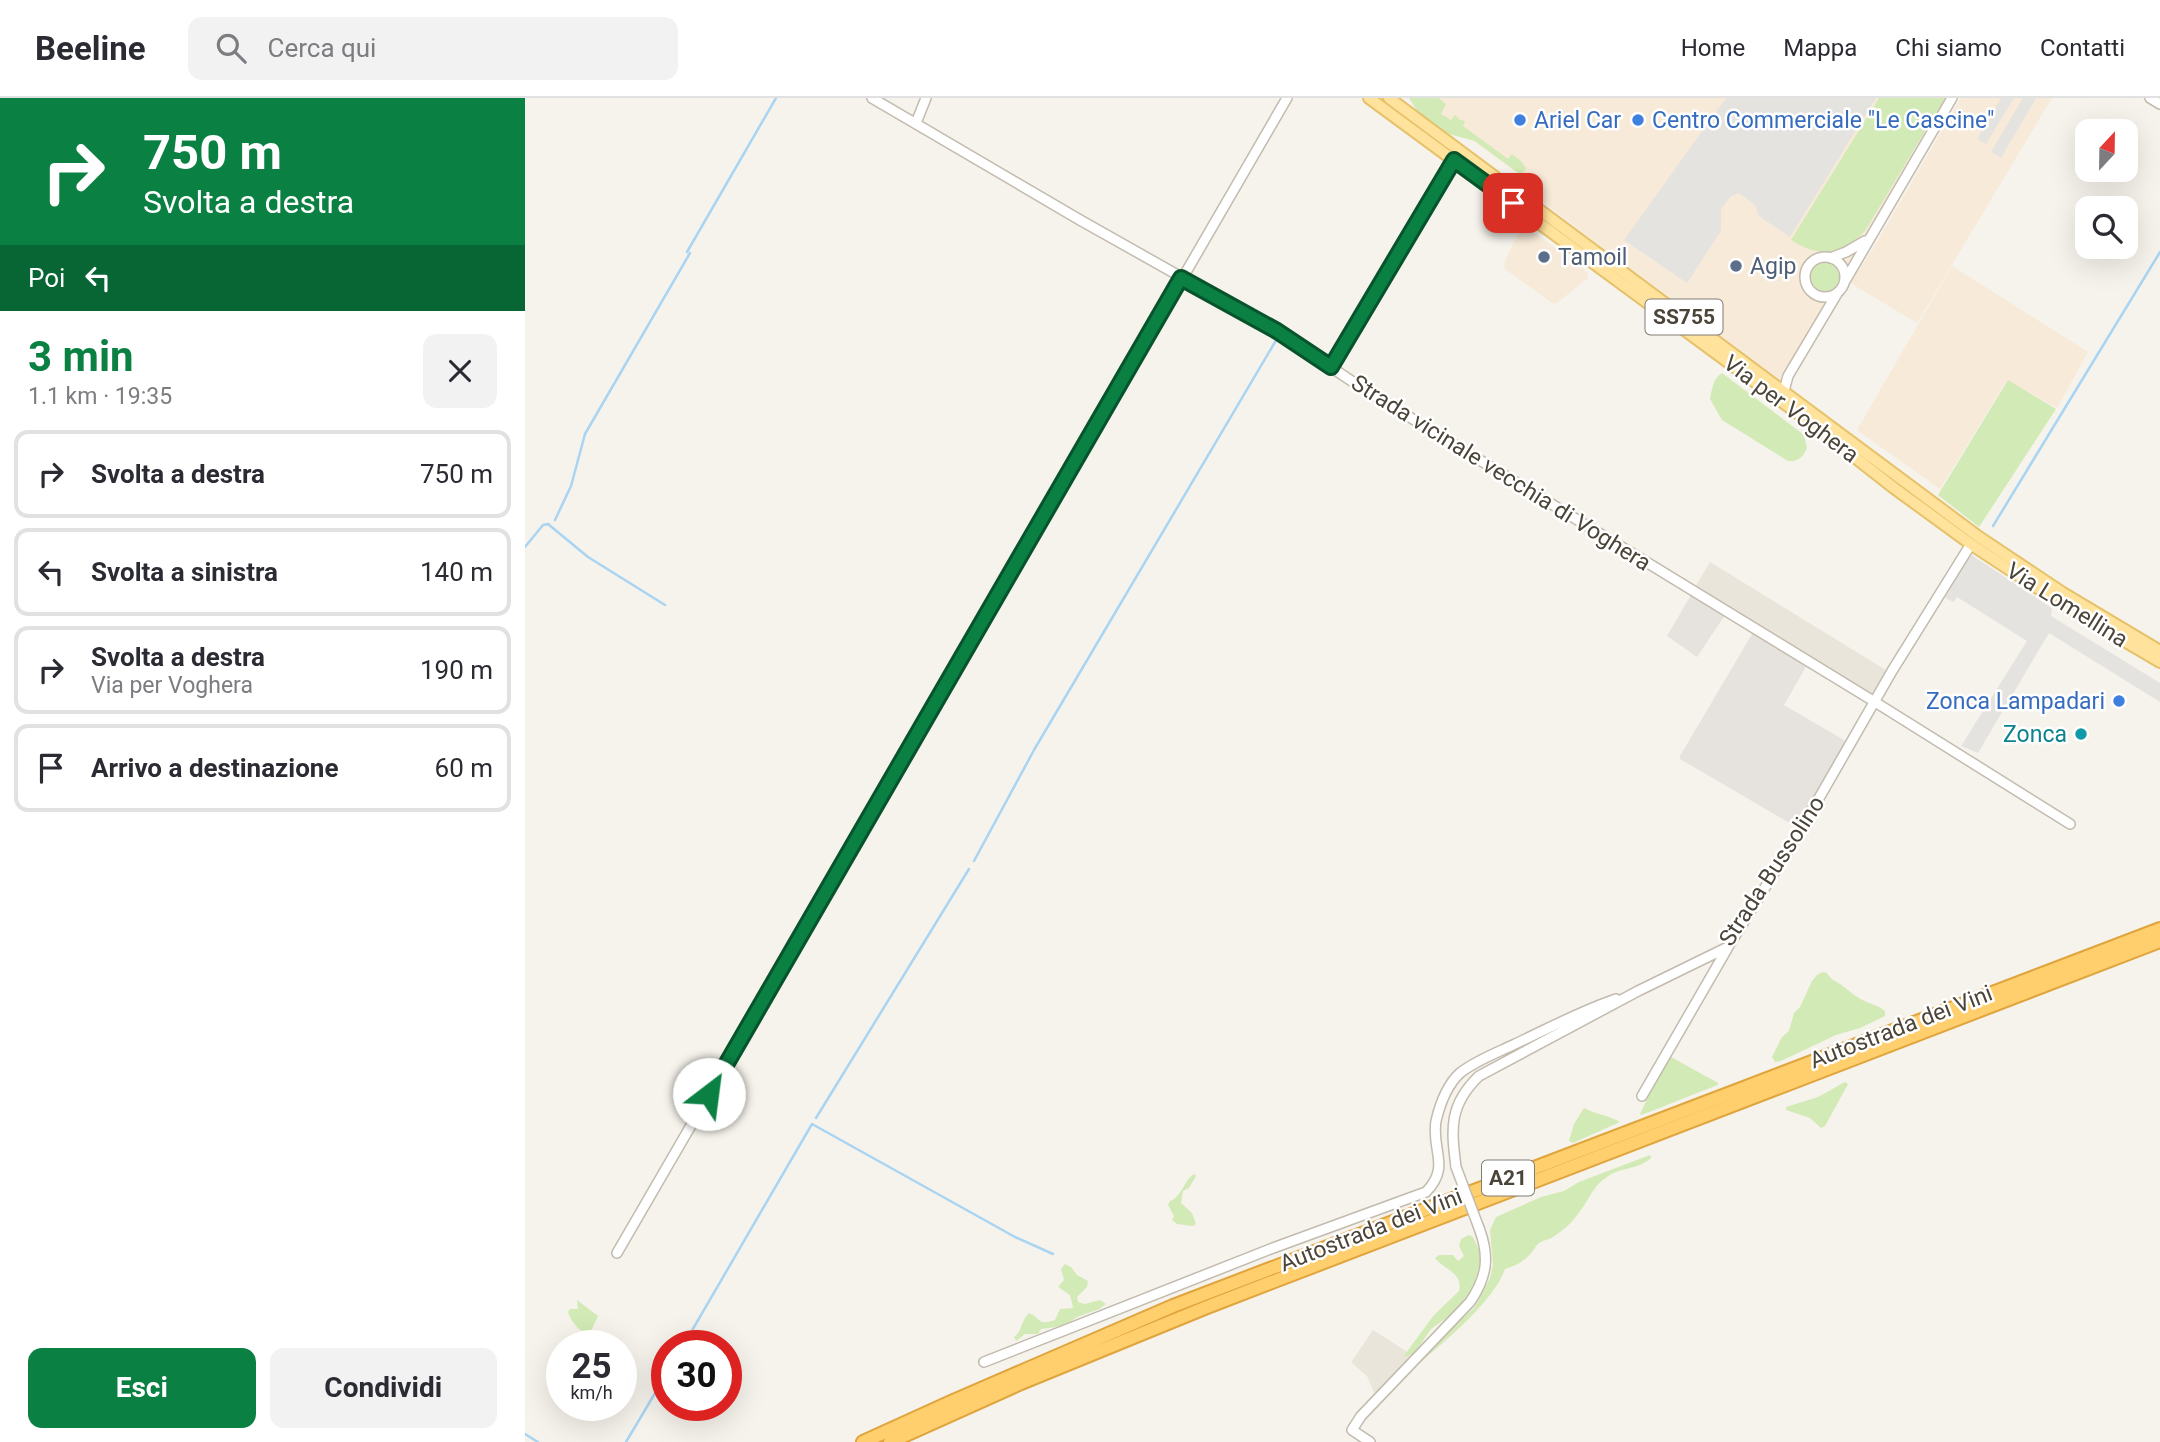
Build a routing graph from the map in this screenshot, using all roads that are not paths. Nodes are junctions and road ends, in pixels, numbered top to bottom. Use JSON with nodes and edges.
{"nodes":[{"id":1,"x":872,"y":98,"type":"edge"},
{"id":2,"x":926,"y":98,"type":"edge"},
{"id":3,"x":1287,"y":98,"type":"edge"},
{"id":4,"x":1369,"y":98,"type":"edge"},
{"id":5,"x":1389,"y":98,"type":"edge"},
{"id":6,"x":1952,"y":98,"type":"edge"},
{"id":7,"x":2150,"y":98,"type":"edge"},
{"id":8,"x":2160,"y":104,"type":"edge"},
{"id":9,"x":916,"y":123,"type":"junction"},
{"id":10,"x":1454,"y":160,"type":"junction"},
{"id":11,"x":1869,"y":237,"type":"junction"},
{"id":12,"x":1830,"y":258,"type":"junction"},
{"id":13,"x":1181,"y":278,"type":"junction"},
{"id":14,"x":1845,"y":281,"type":"junction"},
{"id":15,"x":1838,"y":292,"type":"junction"},
{"id":16,"x":1331,"y":367,"type":"junction"},
{"id":17,"x":1784,"y":391,"type":"junction"},
{"id":18,"x":1975,"y":543,"type":"junction"},
{"id":19,"x":2160,"y":651,"type":"edge"},
{"id":20,"x":2160,"y":662,"type":"edge"},
{"id":21,"x":1875,"y":702,"type":"junction"},
{"id":22,"x":2070,"y":824,"type":"dead end"},
{"id":23,"x":2160,"y":929,"type":"edge"},
{"id":24,"x":2160,"y":942,"type":"edge"},
{"id":25,"x":1727,"y":947,"type":"junction"},
{"id":26,"x":1638,"y":991,"type":"junction"},
{"id":27,"x":1642,"y":1096,"type":"dead end"},
{"id":28,"x":617,"y":1253,"type":"dead end"},
{"id":29,"x":984,"y":1362,"type":"dead end"},
{"id":30,"x":863,"y":1442,"type":"edge"},
{"id":31,"x":890,"y":1442,"type":"edge"},
{"id":32,"x":1370,"y":1442,"type":"edge"}],
"edges":[{"from":1,"to":9,"type":"street","name":"Strada vicinale vecchia di Voghera"},
{"from":2,"to":9,"type":"street"},
{"from":3,"to":13,"type":"street"},
{"from":4,"to":10,"type":"main road","name":"Via per Voghera","number":"SS755"},
{"from":5,"to":17,"type":"main road","name":"Via per Voghera","number":"SS755"},
{"from":6,"to":11,"type":"street"},
{"from":7,"to":8,"type":"street"},
{"from":9,"to":13,"type":"street","name":"Strada vicinale vecchia di Voghera"},
{"from":10,"to":16,"type":"street"},
{"from":10,"to":18,"type":"main road","name":"Via per Voghera","number":"SS755"},
{"from":11,"to":12,"type":"street"},
{"from":11,"to":14,"type":"street"},
{"from":12,"to":14,"type":"street"},
{"from":12,"to":15,"type":"street"},
{"from":13,"to":16,"type":"street","name":"Strada vicinale vecchia di Voghera"},
{"from":13,"to":28,"type":"street"},
{"from":14,"to":15,"type":"street"},
{"from":15,"to":17,"type":"street"},
{"from":16,"to":21,"type":"street","name":"Strada vicinale vecchia di Voghera"},
{"from":17,"to":18,"type":"main road","name":"Via per Voghera","number":"SS755"},
{"from":18,"to":19,"type":"main road","name":"Via Lomellina"},
{"from":18,"to":20,"type":"main road","name":"Via Lomellina"},
{"from":18,"to":21,"type":"street","name":"Strada Bussolino"},
{"from":21,"to":22,"type":"street","name":"Strada vicinale vecchia di Voghera"},
{"from":21,"to":25,"type":"street","name":"Strada Bussolino"},
{"from":23,"to":30,"type":"highway","name":"Autostrada dei Vini","number":"A21"},
{"from":24,"to":31,"type":"highway","name":"Autostrada dei Vini","number":"A21"},
{"from":25,"to":26,"type":"street","name":"Strada Bussolino"},
{"from":25,"to":27,"type":"street"},
{"from":26,"to":29,"type":"street"},
{"from":26,"to":32,"type":"street","name":"Strada Bussolino","bridge":true}]}
